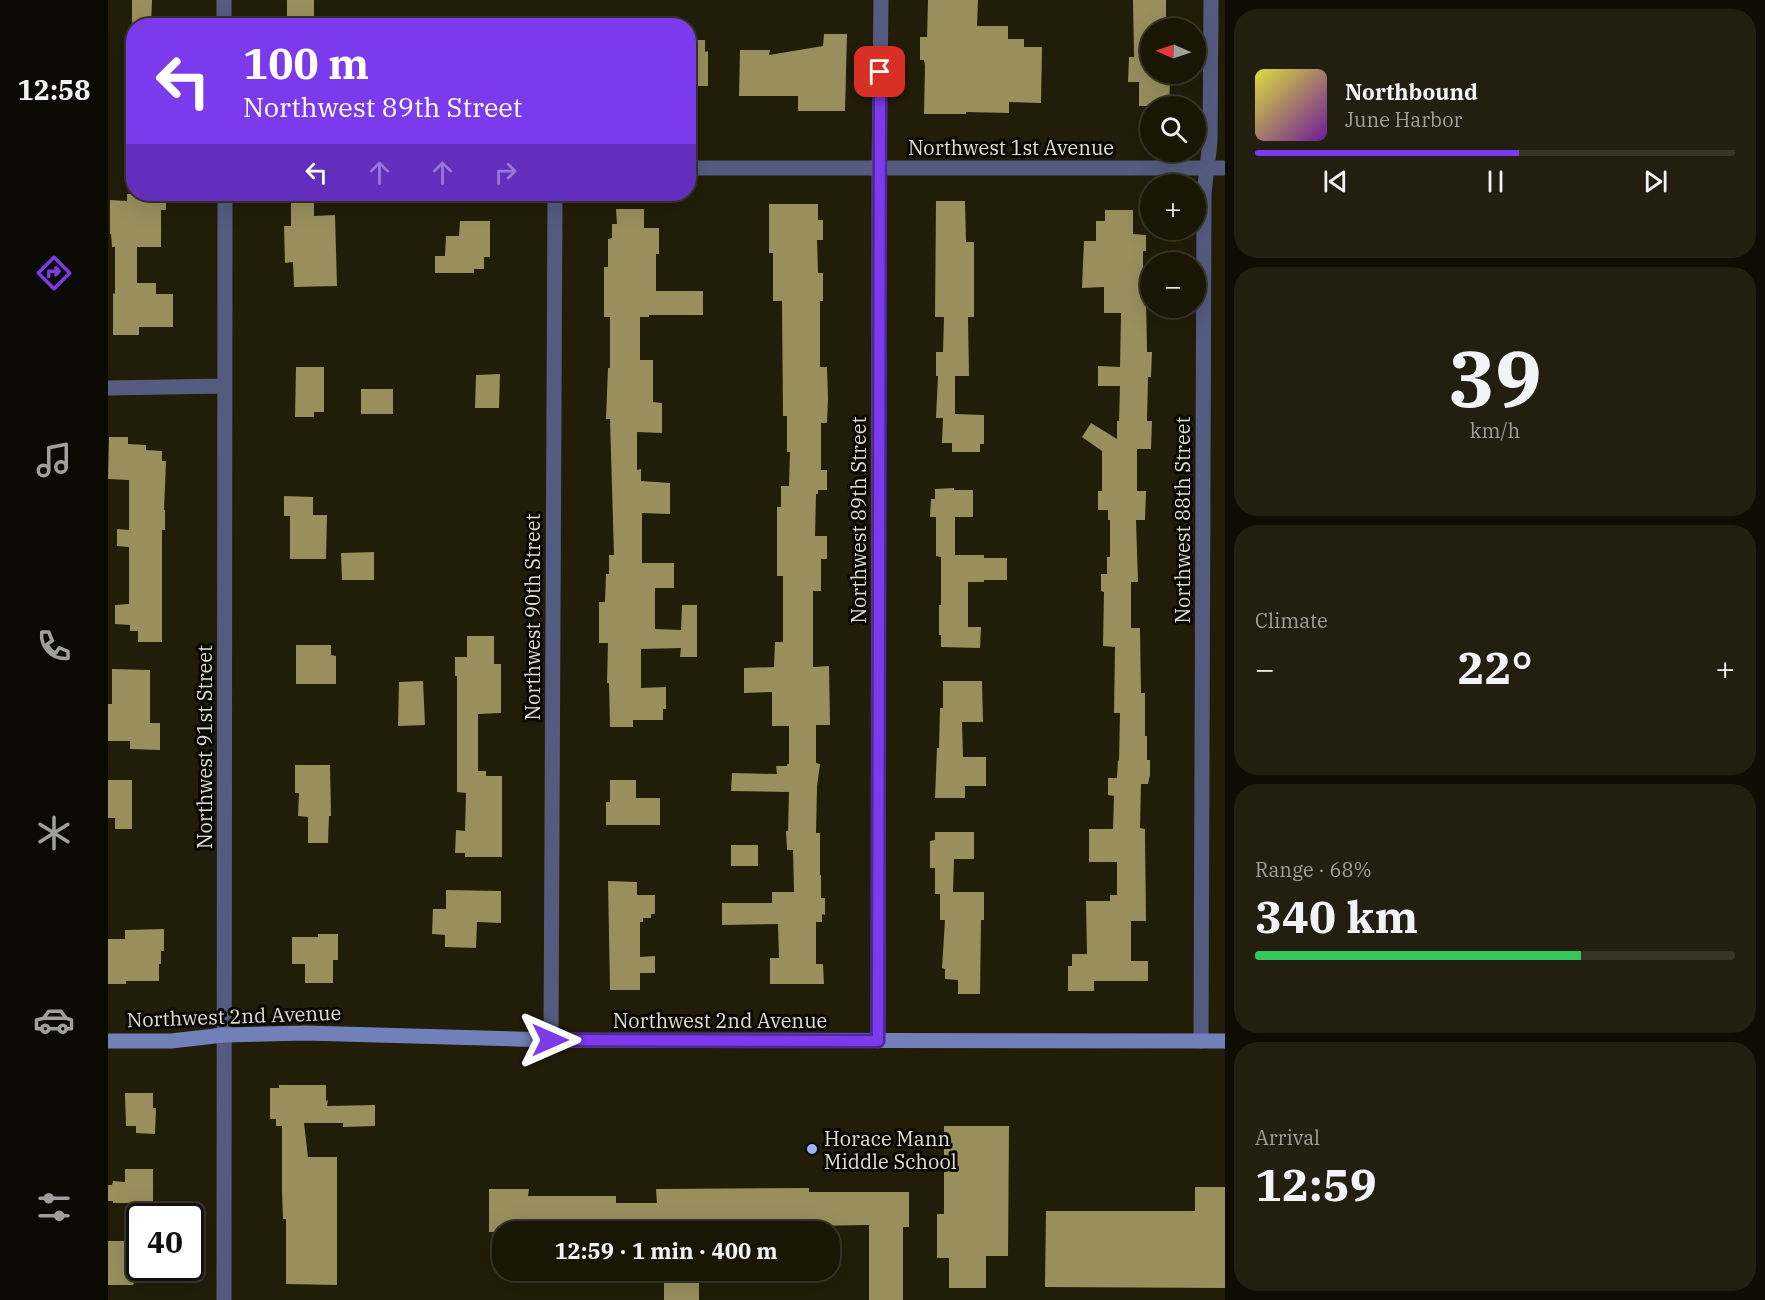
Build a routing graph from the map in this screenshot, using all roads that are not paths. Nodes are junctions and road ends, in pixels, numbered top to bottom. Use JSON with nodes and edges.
{"nodes":[{"id":1,"x":224,"y":0,"type":"edge"},
{"id":2,"x":882,"y":0,"type":"edge"},
{"id":3,"x":1211,"y":0,"type":"edge"},
{"id":4,"x":224,"y":18,"type":"edge"},
{"id":5,"x":696,"y":168,"type":"edge"},
{"id":6,"x":879,"y":168,"type":"junction"},
{"id":7,"x":1207,"y":168,"type":"junction"},
{"id":8,"x":1225,"y":168,"type":"edge"},
{"id":9,"x":225,"y":201,"type":"edge"},
{"id":10,"x":555,"y":201,"type":"edge"},
{"id":11,"x":225,"y":386,"type":"junction"},
{"id":12,"x":108,"y":388,"type":"edge"},
{"id":13,"x":224,"y":1035,"type":"junction"},
{"id":14,"x":550,"y":1040,"type":"junction"},
{"id":15,"x":108,"y":1041,"type":"edge"},
{"id":16,"x":878,"y":1041,"type":"junction"},
{"id":17,"x":1201,"y":1041,"type":"junction"},
{"id":18,"x":1225,"y":1041,"type":"edge"},
{"id":19,"x":224,"y":1300,"type":"edge"}],
"edges":[{"from":1,"to":4,"type":"street"},
{"from":2,"to":6,"type":"street","name":"Northwest 89th Street"},
{"from":3,"to":7,"type":"street","name":"Northwest 88th Street"},
{"from":5,"to":6,"type":"street","name":"Northwest 1st Avenue"},
{"from":6,"to":7,"type":"street","name":"Northwest 1st Avenue"},
{"from":6,"to":16,"type":"street","name":"Northwest 89th Street"},
{"from":7,"to":8,"type":"street","name":"Northwest 1st Avenue"},
{"from":7,"to":17,"type":"street","name":"Northwest 88th Street"},
{"from":9,"to":11,"type":"street","name":"Northwest 91st Street"},
{"from":10,"to":14,"type":"street","name":"Northwest 90th Street"},
{"from":11,"to":12,"type":"street"},
{"from":11,"to":13,"type":"street","name":"Northwest 91st Street"},
{"from":13,"to":14,"type":"street","name":"Northwest 2nd Avenue"},
{"from":13,"to":15,"type":"street","name":"Northwest 2nd Avenue"},
{"from":13,"to":19,"type":"street","name":"Northwest 91st Street"},
{"from":14,"to":16,"type":"street","name":"Northwest 2nd Avenue"},
{"from":16,"to":17,"type":"street","name":"Northwest 2nd Avenue"},
{"from":17,"to":18,"type":"street","name":"Northwest 2nd Avenue"}]}
